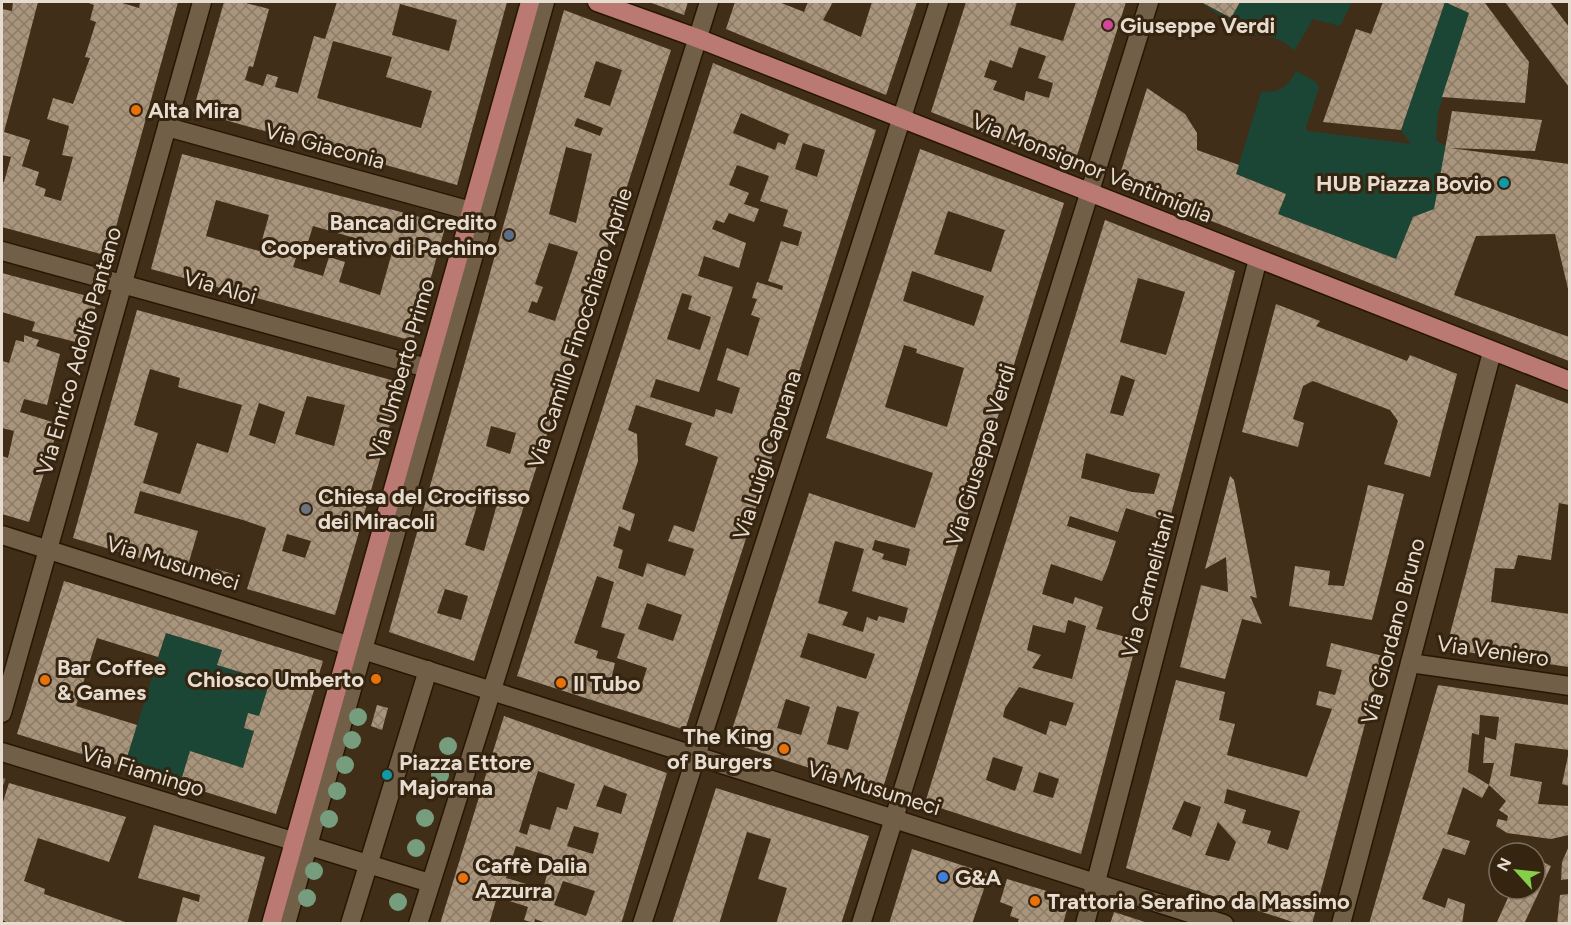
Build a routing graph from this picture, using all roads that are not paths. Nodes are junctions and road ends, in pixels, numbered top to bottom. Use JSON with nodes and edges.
{"nodes":[{"id":1,"x":202,"y":2,"type":"edge"},
{"id":2,"x":530,"y":2,"type":"edge"},
{"id":3,"x":545,"y":2,"type":"edge"},
{"id":4,"x":597,"y":2,"type":"edge"},
{"id":5,"x":709,"y":2,"type":"edge"},
{"id":6,"x":939,"y":2,"type":"edge"},
{"id":7,"x":1149,"y":2,"type":"edge"},
{"id":8,"x":697,"y":38,"type":"junction"},
{"id":9,"x":901,"y":119,"type":"junction"},
{"id":10,"x":167,"y":127,"type":"junction"},
{"id":11,"x":1088,"y":192,"type":"junction"},
{"id":12,"x":471,"y":211,"type":"junction"},
{"id":13,"x":2,"y":251,"type":"edge"},
{"id":14,"x":1258,"y":259,"type":"junction"},
{"id":15,"x":122,"y":284,"type":"junction"},
{"id":16,"x":1492,"y":352,"type":"junction"},
{"id":17,"x":427,"y":368,"type":"junction"},
{"id":18,"x":1569,"y":381,"type":"edge"},
{"id":19,"x":2,"y":535,"type":"edge"},
{"id":20,"x":48,"y":549,"type":"junction"},
{"id":21,"x":357,"y":646,"type":"junction"},
{"id":22,"x":1410,"y":663,"type":"junction"},
{"id":23,"x":428,"y":670,"type":"junction"},
{"id":24,"x":1569,"y":686,"type":"edge"},
{"id":25,"x":490,"y":691,"type":"junction"},
{"id":26,"x":2,"y":713,"type":"edge"},
{"id":27,"x":2,"y":752,"type":"edge"},
{"id":28,"x":694,"y":757,"type":"junction"},
{"id":29,"x":894,"y":819,"type":"junction"},
{"id":30,"x":300,"y":846,"type":"junction"},
{"id":31,"x":368,"y":866,"type":"junction"},
{"id":32,"x":430,"y":883,"type":"junction"},
{"id":33,"x":1095,"y":883,"type":"junction"},
{"id":34,"x":271,"y":924,"type":"edge"},
{"id":35,"x":286,"y":924,"type":"edge"},
{"id":36,"x":350,"y":924,"type":"edge"},
{"id":37,"x":418,"y":924,"type":"edge"},
{"id":38,"x":642,"y":924,"type":"edge"},
{"id":39,"x":861,"y":924,"type":"edge"},
{"id":40,"x":1085,"y":924,"type":"edge"},
{"id":41,"x":1224,"y":924,"type":"edge"},
{"id":42,"x":1341,"y":924,"type":"edge"}],
"edges":[{"from":1,"to":10,"type":"street","name":"Via Enrico Adolfo Pantano"},
{"from":2,"to":12,"type":"main road","name":"Via Umberto Primo"},
{"from":3,"to":21,"type":"street"},
{"from":4,"to":8,"type":"main road","name":"Via Monsignor Ventimiglia"},
{"from":5,"to":8,"type":"street","name":"Via Camillo Finocchiaro Aprile"},
{"from":6,"to":9,"type":"street","name":"Via Luigi Capuana"},
{"from":7,"to":11,"type":"street","name":"Via Giuseppe Verdi"},
{"from":8,"to":9,"type":"main road","name":"Via Monsignor Ventimiglia"},
{"from":8,"to":25,"type":"street","name":"Via Camillo Finocchiaro Aprile"},
{"from":9,"to":11,"type":"main road","name":"Via Monsignor Ventimiglia"},
{"from":9,"to":28,"type":"street","name":"Via Luigi Capuana"},
{"from":10,"to":12,"type":"street","name":"Via Giaconia"},
{"from":10,"to":15,"type":"street","name":"Via Enrico Adolfo Pantano"},
{"from":11,"to":14,"type":"main road","name":"Via Monsignor Ventimiglia"},
{"from":11,"to":29,"type":"street","name":"Via Giuseppe Verdi"},
{"from":12,"to":17,"type":"main road","name":"Via Umberto Primo"},
{"from":13,"to":15,"type":"street","name":"Via Aloi"},
{"from":14,"to":16,"type":"main road","name":"Via Monsignor Ventimiglia"},
{"from":14,"to":33,"type":"street","name":"Via Carmelitani"},
{"from":15,"to":17,"type":"street","name":"Via Aloi"},
{"from":15,"to":20,"type":"street","name":"Via Enrico Adolfo Pantano"},
{"from":16,"to":18,"type":"main road","name":"Via Monsignor Ventimiglia"},
{"from":16,"to":22,"type":"street","name":"Via Giordano Bruno"},
{"from":17,"to":21,"type":"main road","name":"Via Umberto Primo"},
{"from":19,"to":20,"type":"street","name":"Via Musumeci"},
{"from":20,"to":21,"type":"street","name":"Via Musumeci"},
{"from":20,"to":26,"type":"street","name":"Via Enrico Adolfo Pantano"},
{"from":21,"to":23,"type":"street","name":"Via Musumeci"},
{"from":21,"to":30,"type":"main road","name":"Via Umberto Primo"},
{"from":22,"to":24,"type":"street","name":"Via Veniero"},
{"from":22,"to":42,"type":"street","name":"Via Giordano Bruno"},
{"from":23,"to":25,"type":"street","name":"Via Musumeci"},
{"from":23,"to":31,"type":"street"},
{"from":25,"to":28,"type":"street","name":"Via Musumeci"},
{"from":25,"to":32,"type":"street"},
{"from":27,"to":30,"type":"street","name":"Via Fiamingo"},
{"from":28,"to":29,"type":"street","name":"Via Musumeci"},
{"from":28,"to":38,"type":"street","name":"Via Luigi Capuana"},
{"from":29,"to":33,"type":"street","name":"Via Musumeci"},
{"from":29,"to":39,"type":"street","name":"Via Giuseppe Verdi"},
{"from":30,"to":31,"type":"street","name":"Via Fiamingo"},
{"from":30,"to":34,"type":"main road","name":"Via Umberto Primo"},
{"from":30,"to":35,"type":"street"},
{"from":31,"to":32,"type":"street","name":"Via Fiamingo"},
{"from":31,"to":36,"type":"street"},
{"from":32,"to":37,"type":"street"},
{"from":33,"to":40,"type":"street","name":"Via Carmelitani"},
{"from":33,"to":41,"type":"street","name":"Via Musumeci"}]}
